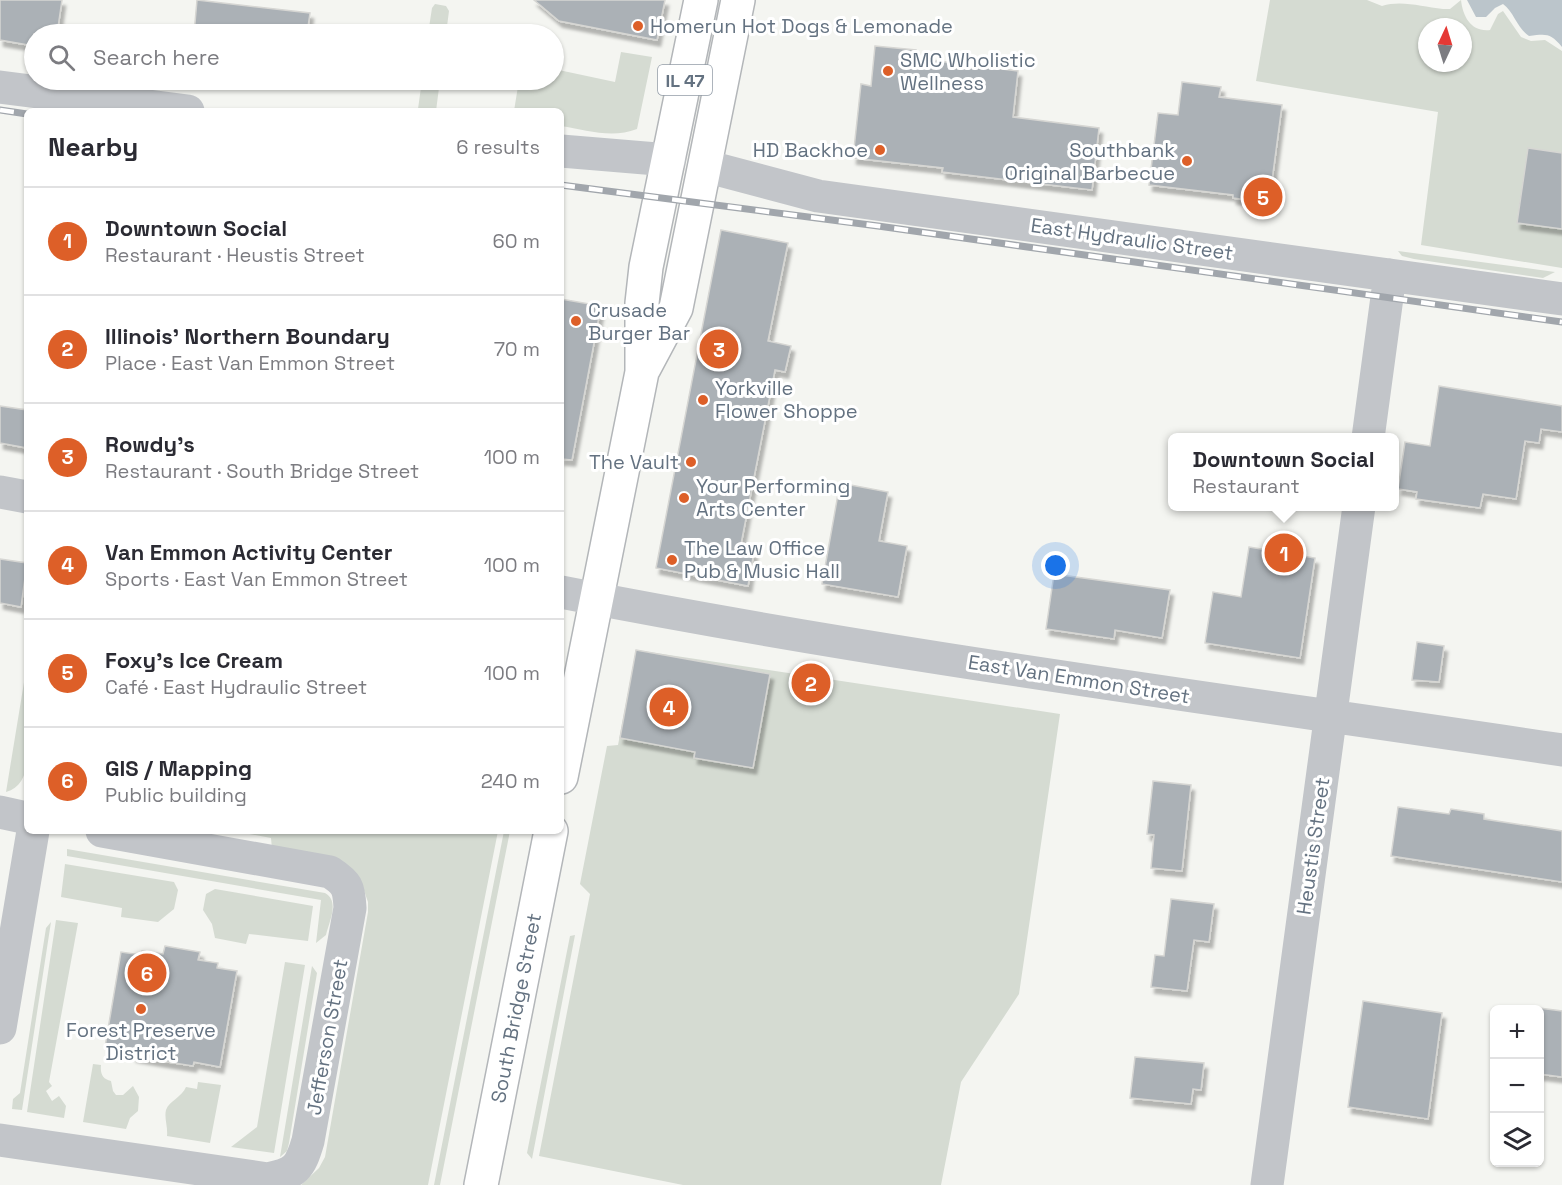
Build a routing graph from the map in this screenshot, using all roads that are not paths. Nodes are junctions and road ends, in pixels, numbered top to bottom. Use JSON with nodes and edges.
{"nodes":[{"id":1,"x":701,"y":0,"type":"edge"},
{"id":2,"x":738,"y":0,"type":"edge"},
{"id":3,"x":0,"y":87,"type":"edge"},
{"id":4,"x":147,"y":108,"type":"edge"},
{"id":5,"x":564,"y":151,"type":"edge"},
{"id":6,"x":669,"y":160,"type":"junction"},
{"id":7,"x":705,"y":166,"type":"junction"},
{"id":8,"x":1390,"y":275,"type":"junction"},
{"id":9,"x":1562,"y":299,"type":"edge"},
{"id":10,"x":642,"y":372,"type":"junction"},
{"id":11,"x":1369,"y":433,"type":"edge"},
{"id":12,"x":0,"y":492,"type":"edge"},
{"id":13,"x":24,"y":496,"type":"edge"},
{"id":14,"x":1358,"y":511,"type":"edge"},
{"id":15,"x":564,"y":593,"type":"edge"},
{"id":16,"x":597,"y":599,"type":"junction"},
{"id":17,"x":1330,"y":715,"type":"junction"},
{"id":18,"x":1562,"y":750,"type":"edge"},
{"id":19,"x":564,"y":761,"type":"edge"},
{"id":20,"x":0,"y":812,"type":"edge"},
{"id":21,"x":24,"y":817,"type":"edge"},
{"id":22,"x":32,"y":834,"type":"edge"},
{"id":23,"x":119,"y":834,"type":"edge"},
{"id":24,"x":550,"y":834,"type":"edge"},
{"id":25,"x":0,"y":1028,"type":"edge"},
{"id":26,"x":0,"y":1140,"type":"edge"},
{"id":27,"x":481,"y":1185,"type":"edge"},
{"id":28,"x":1267,"y":1185,"type":"edge"}],
"edges":[{"from":1,"to":6,"type":"highway","number":"IL 47"},
{"from":2,"to":7,"type":"highway"},
{"from":3,"to":4,"type":"street"},
{"from":5,"to":6,"type":"street"},
{"from":6,"to":10,"type":"highway","number":"IL 47"},
{"from":7,"to":8,"type":"street","name":"East Hydraulic Street"},
{"from":7,"to":10,"type":"highway"},
{"from":8,"to":9,"type":"street","name":"East Hydraulic Street"},
{"from":8,"to":11,"type":"street"},
{"from":10,"to":16,"type":"highway"},
{"from":12,"to":13,"type":"street"},
{"from":14,"to":17,"type":"street","name":"Heustis Street"},
{"from":15,"to":16,"type":"street","name":"East Van Emmon Street"},
{"from":16,"to":17,"type":"street","name":"East Van Emmon Street"},
{"from":16,"to":19,"type":"highway"},
{"from":17,"to":18,"type":"street","name":"East Van Emmon Street"},
{"from":17,"to":28,"type":"street","name":"Heustis Street"},
{"from":20,"to":21,"type":"street"},
{"from":22,"to":25,"type":"street"},
{"from":23,"to":26,"type":"street","name":"Jefferson Street"},
{"from":24,"to":27,"type":"highway","name":"South Bridge Street"}]}
